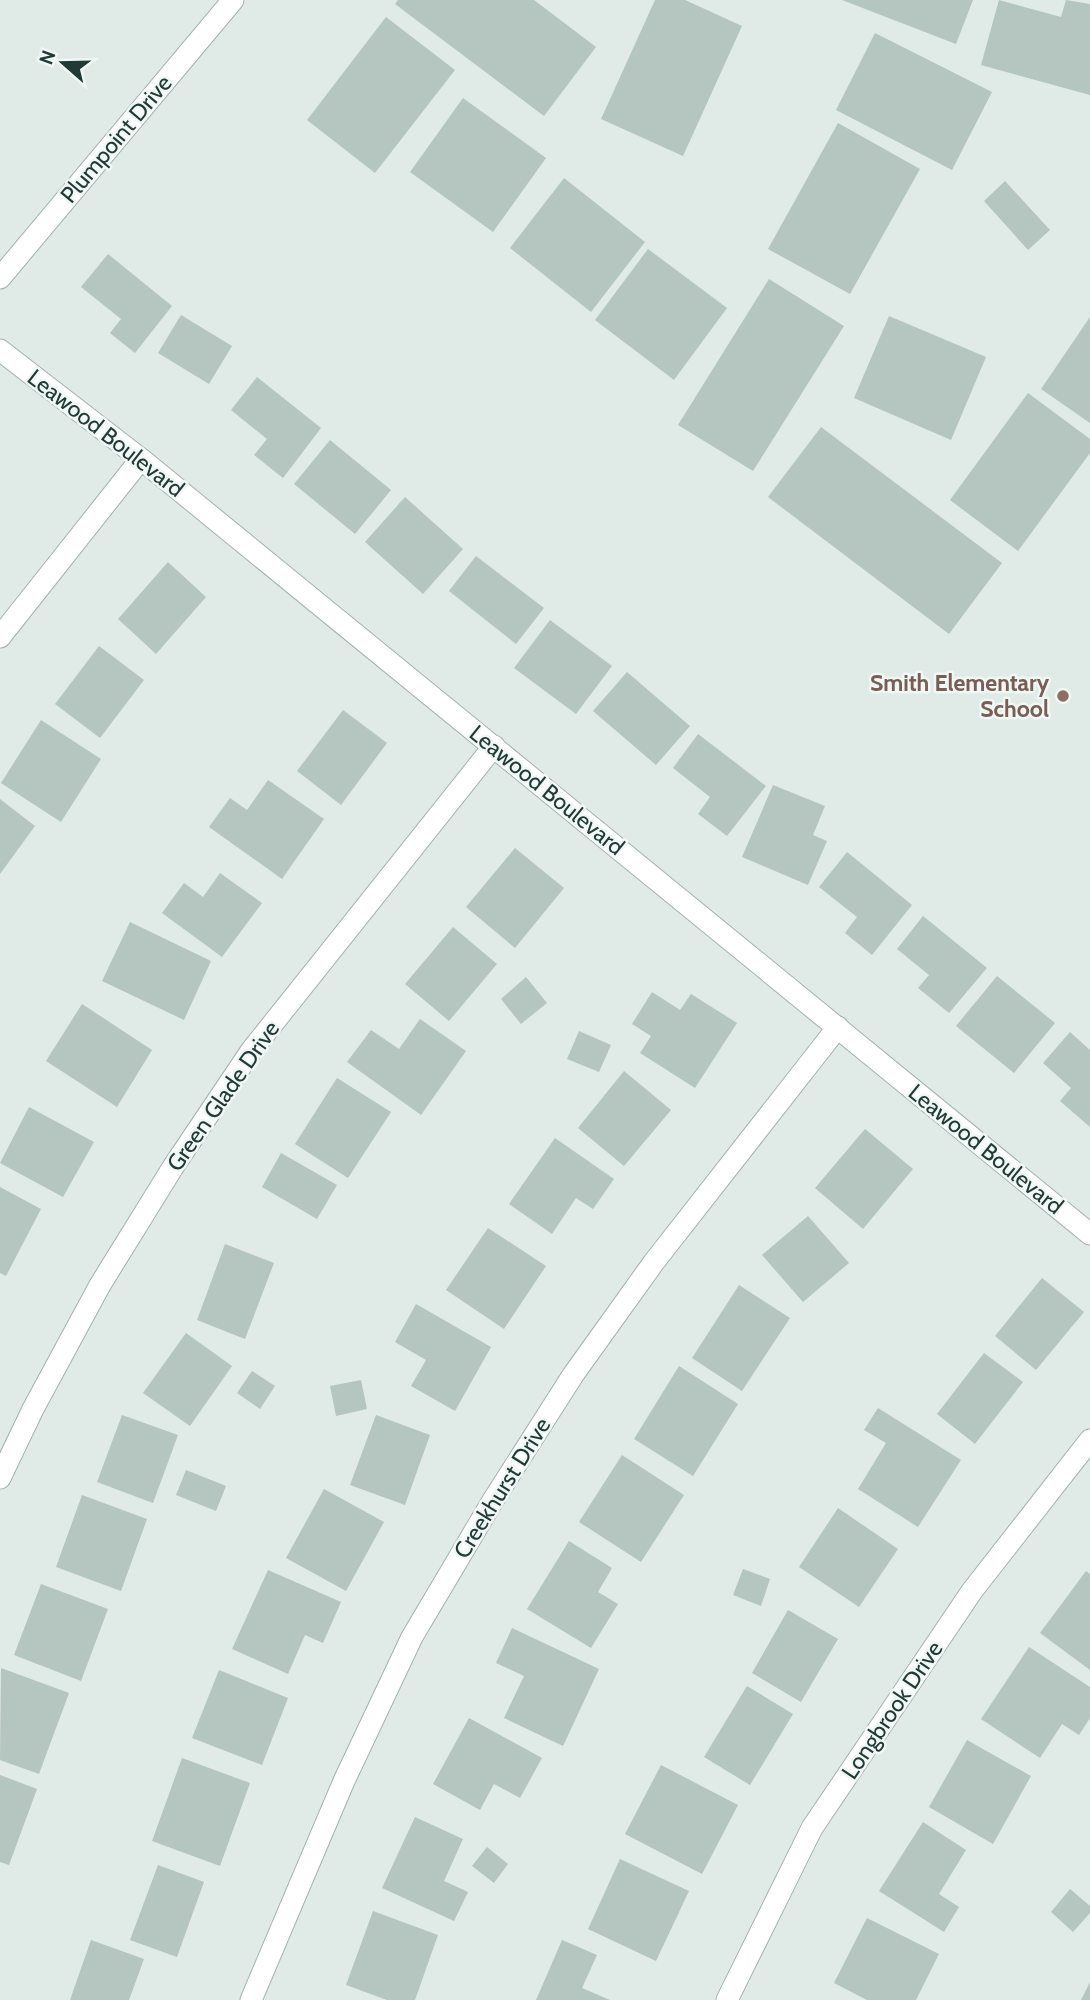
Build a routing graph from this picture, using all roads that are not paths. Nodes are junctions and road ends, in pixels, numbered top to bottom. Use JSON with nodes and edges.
{"nodes":[{"id":1,"x":233,"y":0,"type":"edge"},
{"id":2,"x":0,"y":278,"type":"edge"},
{"id":3,"x":0,"y":350,"type":"edge"},
{"id":4,"x":141,"y":459,"type":"junction"},
{"id":5,"x":0,"y":637,"type":"edge"},
{"id":6,"x":494,"y":746,"type":"junction"},
{"id":7,"x":838,"y":1027,"type":"junction"},
{"id":8,"x":1090,"y":1234,"type":"edge"},
{"id":9,"x":1090,"y":1440,"type":"edge"},
{"id":10,"x":0,"y":1478,"type":"edge"},
{"id":11,"x":251,"y":2000,"type":"edge"},
{"id":12,"x":727,"y":2000,"type":"edge"}],
"edges":[{"from":1,"to":2,"type":"street","name":"Plumpoint Drive"},
{"from":3,"to":4,"type":"street","name":"Leawood Boulevard"},
{"from":4,"to":5,"type":"street"},
{"from":4,"to":6,"type":"street","name":"Leawood Boulevard"},
{"from":6,"to":7,"type":"street","name":"Leawood Boulevard"},
{"from":6,"to":10,"type":"street","name":"Green Glade Drive"},
{"from":7,"to":8,"type":"street","name":"Leawood Boulevard"},
{"from":7,"to":11,"type":"street","name":"Creekhurst Drive"},
{"from":9,"to":12,"type":"street","name":"Longbrook Drive"}]}
